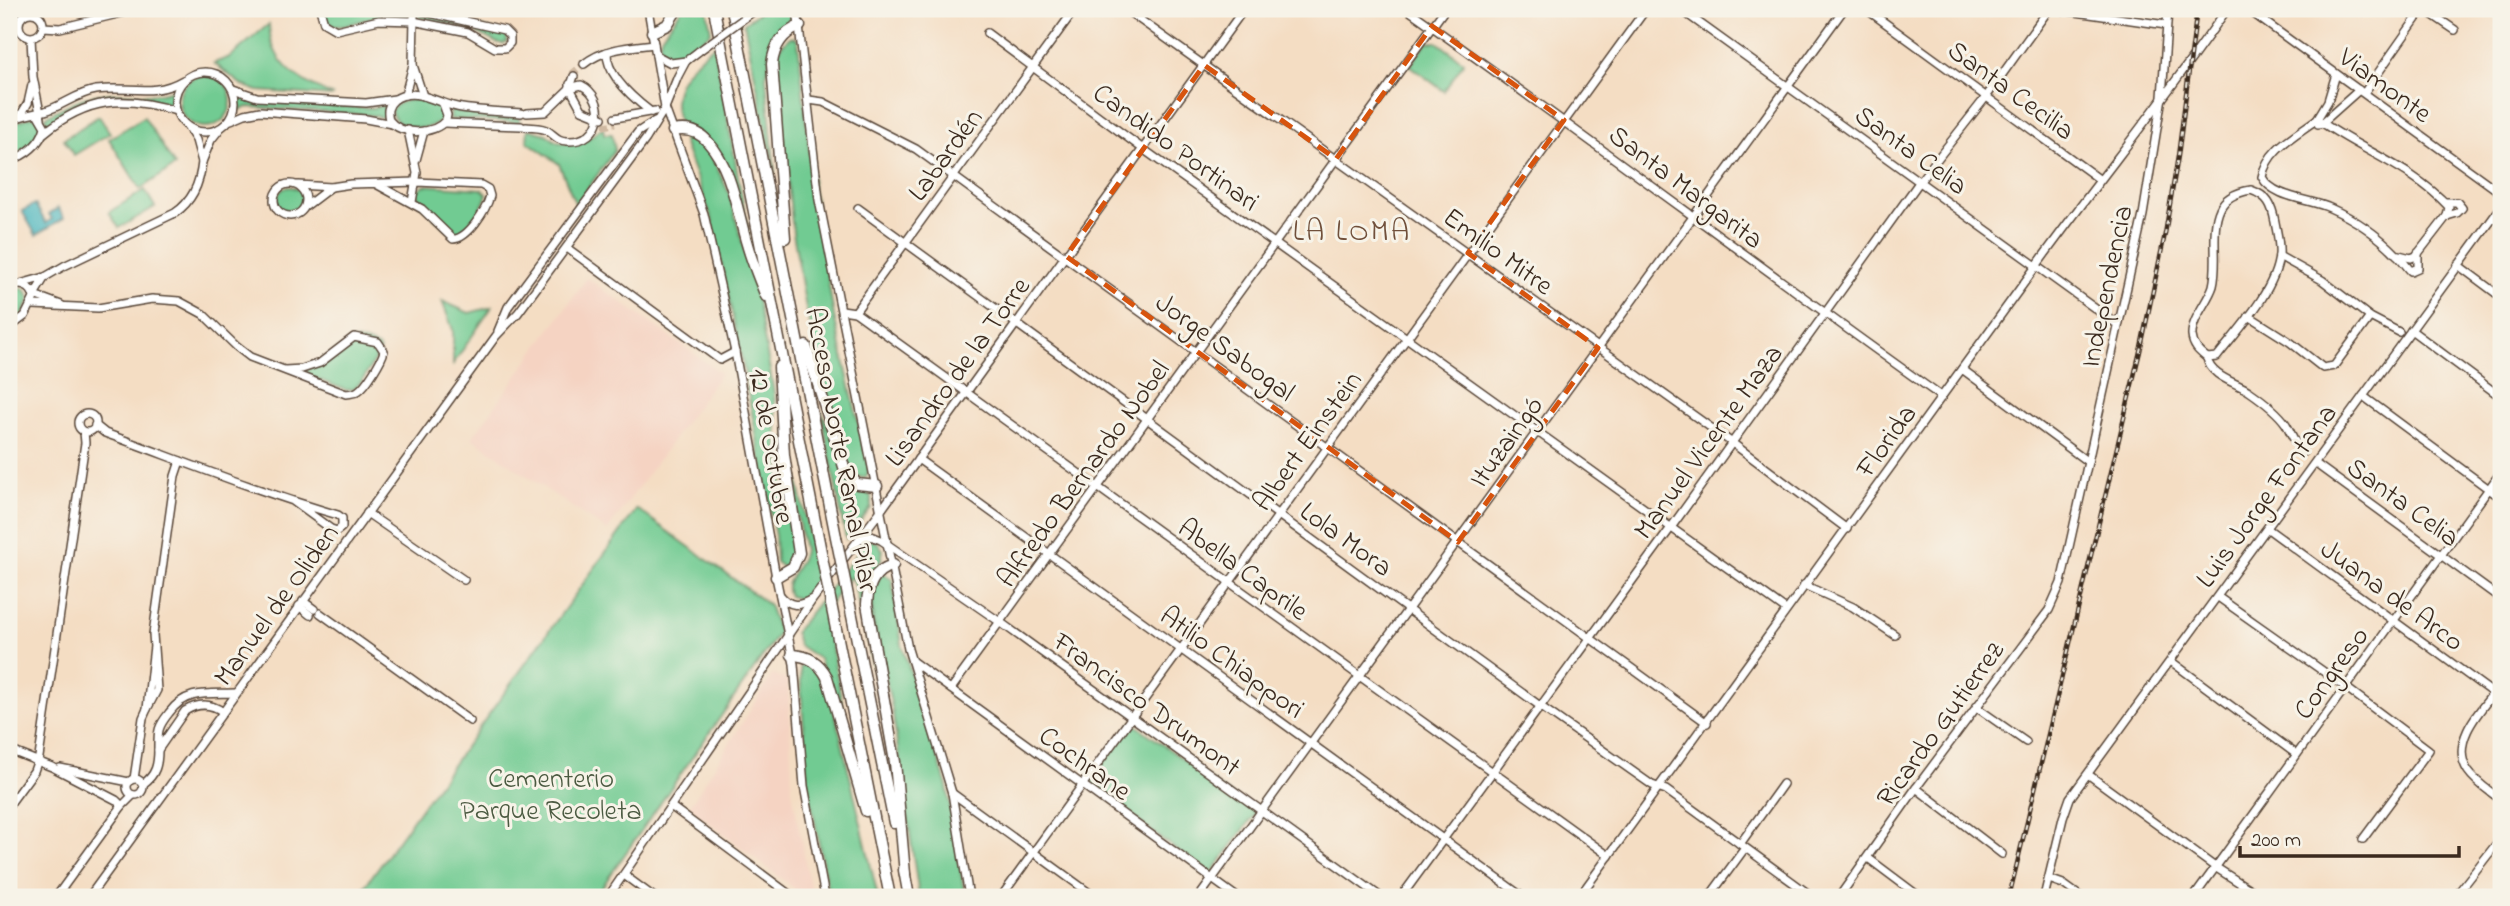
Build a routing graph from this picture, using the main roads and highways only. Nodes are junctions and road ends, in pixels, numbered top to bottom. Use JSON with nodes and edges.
{"nodes":[{"id":1,"x":677,"y":9,"type":"edge"},
{"id":2,"x":714,"y":9,"type":"edge"},
{"id":3,"x":732,"y":9,"type":"edge"},
{"id":4,"x":800,"y":26,"type":"road end"},
{"id":5,"x":652,"y":32,"type":"road end"},
{"id":6,"x":673,"y":131,"type":"road end"},
{"id":7,"x":790,"y":295,"type":"junction"},
{"id":8,"x":778,"y":330,"type":"junction"},
{"id":9,"x":877,"y":486,"type":"road end"},
{"id":10,"x":893,"y":565,"type":"road end"},
{"id":11,"x":776,"y":577,"type":"road end"},
{"id":12,"x":792,"y":655,"type":"road end"},
{"id":13,"x":905,"y":874,"type":"junction"},
{"id":14,"x":889,"y":893,"type":"edge"},
{"id":15,"x":909,"y":897,"type":"edge"}],
"edges":[{"from":1,"to":5,"type":"highway"},
{"from":2,"to":8,"type":"highway","name":"Acceso Norte Ramal Pilar"},
{"from":3,"to":7,"type":"highway","name":"Acceso Norte Ramal Pilar"},
{"from":4,"to":7,"type":"highway"},
{"from":6,"to":8,"type":"highway"},
{"from":7,"to":9,"type":"highway"},
{"from":7,"to":13,"type":"highway","name":"Acceso Norte Ramal Pilar","bridge":true},
{"from":8,"to":11,"type":"highway"},
{"from":8,"to":14,"type":"highway","name":"Acceso Norte Ramal Pilar","bridge":true},
{"from":10,"to":13,"type":"highway"},
{"from":12,"to":14,"type":"highway"},
{"from":13,"to":15,"type":"highway","name":"Acceso Norte Ramal Pilar"}]}
